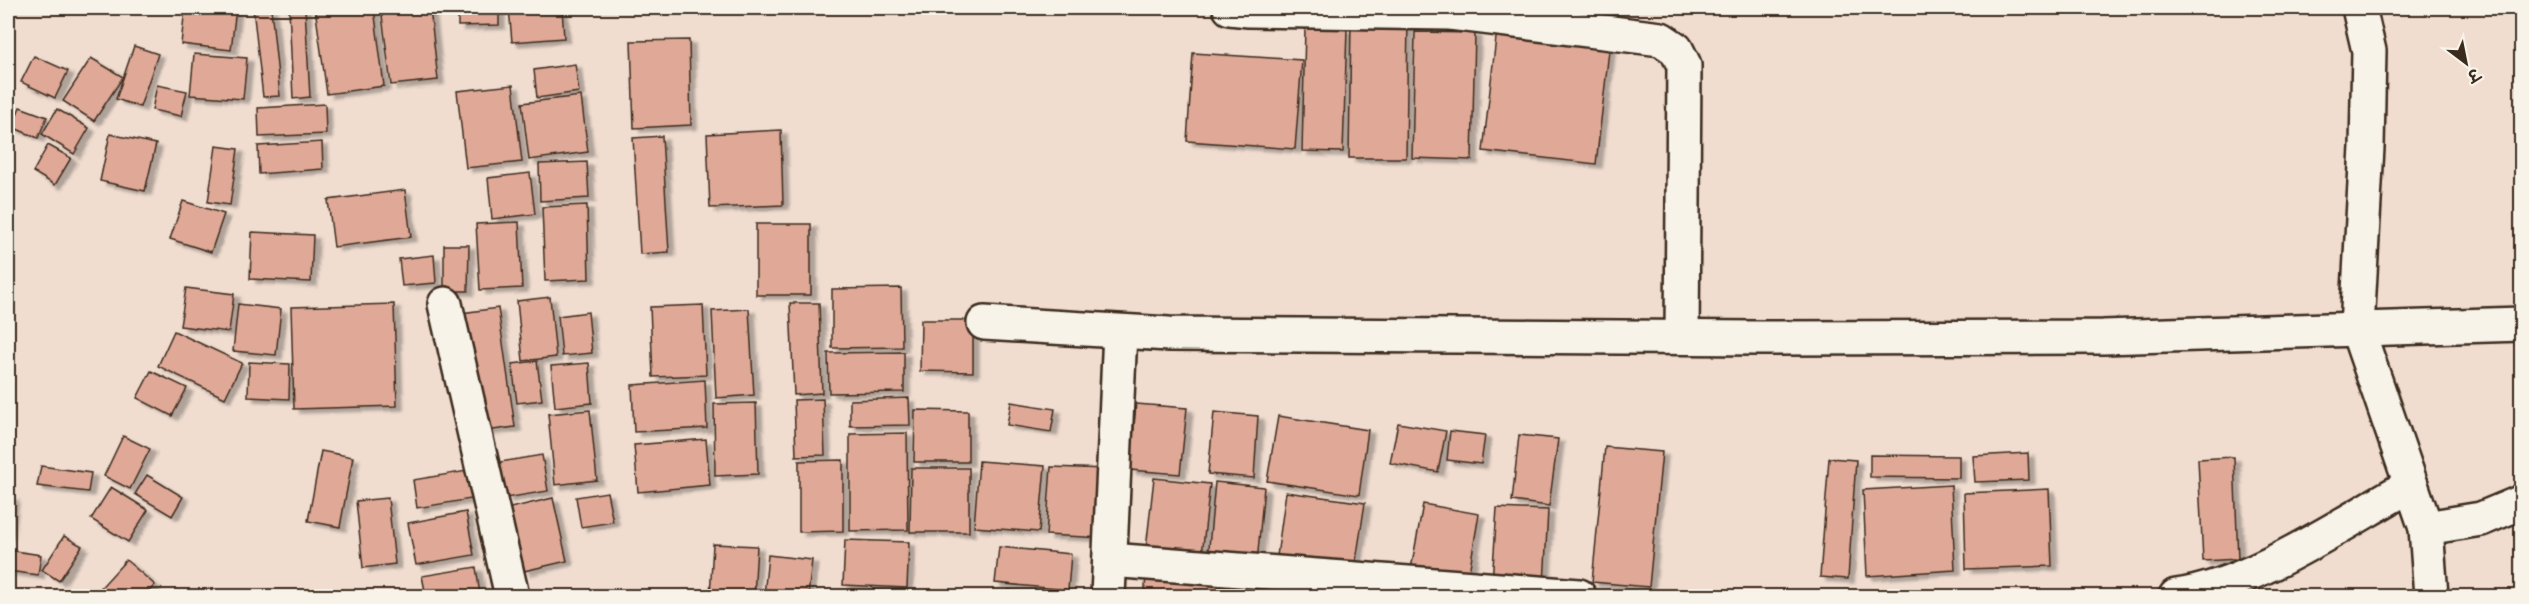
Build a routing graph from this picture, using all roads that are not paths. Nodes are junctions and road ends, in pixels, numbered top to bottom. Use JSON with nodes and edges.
{"nodes":[{"id":1,"x":1230,"y":8,"type":"edge"},
{"id":2,"x":2359,"y":8,"type":"edge"},
{"id":3,"x":445,"y":304,"type":"dead end"},
{"id":4,"x":984,"y":323,"type":"dead end"},
{"id":5,"x":2522,"y":324,"type":"edge"},
{"id":6,"x":2357,"y":328,"type":"junction"},
{"id":7,"x":1120,"y":332,"type":"junction"},
{"id":8,"x":1682,"y":337,"type":"junction"},
{"id":9,"x":2411,"y":485,"type":"junction"},
{"id":10,"x":2522,"y":501,"type":"edge"},
{"id":11,"x":2426,"y":528,"type":"junction"},
{"id":12,"x":1110,"y":560,"type":"junction"},
{"id":13,"x":512,"y":597,"type":"edge"},
{"id":14,"x":1108,"y":597,"type":"edge"},
{"id":15,"x":1579,"y":597,"type":"edge"},
{"id":16,"x":2176,"y":597,"type":"edge"},
{"id":17,"x":2431,"y":597,"type":"edge"}],
"edges":[{"from":1,"to":8,"type":"street"},
{"from":2,"to":6,"type":"street"},
{"from":3,"to":13,"type":"street"},
{"from":4,"to":7,"type":"street"},
{"from":5,"to":6,"type":"street"},
{"from":6,"to":8,"type":"street"},
{"from":6,"to":9,"type":"street"},
{"from":7,"to":8,"type":"street"},
{"from":7,"to":12,"type":"street"},
{"from":9,"to":11,"type":"street"},
{"from":9,"to":16,"type":"street"},
{"from":10,"to":11,"type":"street"},
{"from":11,"to":17,"type":"street"},
{"from":12,"to":14,"type":"street"},
{"from":12,"to":15,"type":"street"}]}
